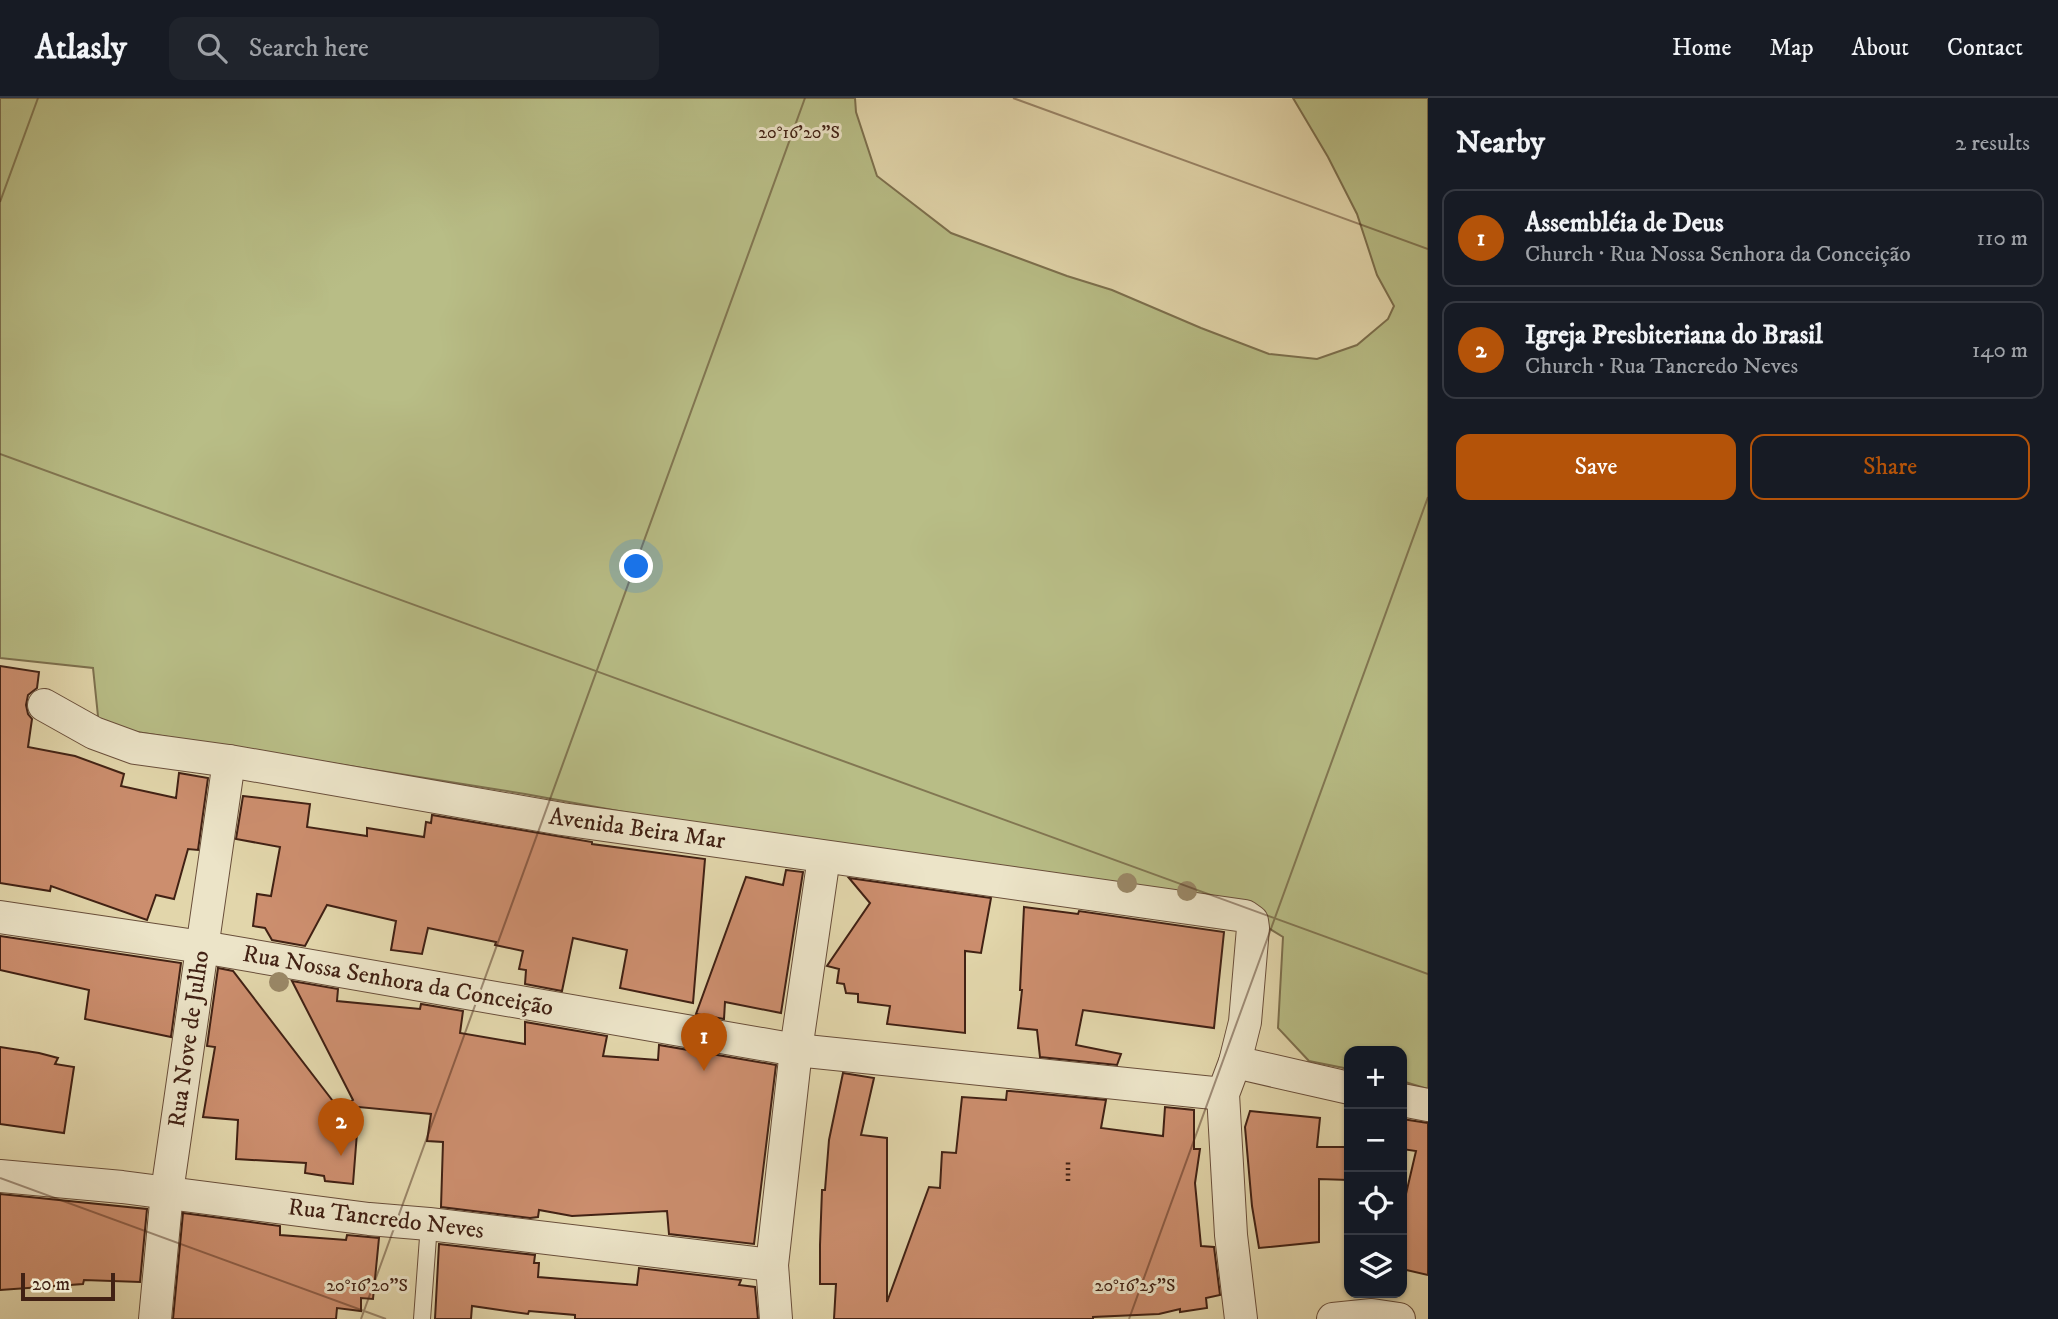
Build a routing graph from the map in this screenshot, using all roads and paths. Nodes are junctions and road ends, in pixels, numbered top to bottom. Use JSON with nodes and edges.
{"nodes":[{"id":1,"x":44,"y":705,"type":"dead end"},
{"id":2,"x":229,"y":761,"type":"junction"},
{"id":3,"x":824,"y":857,"type":"junction"},
{"id":4,"x":0,"y":917,"type":"edge"},
{"id":5,"x":202,"y":947,"type":"junction"},
{"id":6,"x":796,"y":1050,"type":"junction"},
{"id":7,"x":1235,"y":1062,"type":"junction"},
{"id":8,"x":1344,"y":1087,"type":"edge"},
{"id":9,"x":1223,"y":1094,"type":"junction"},
{"id":10,"x":1407,"y":1101,"type":"edge"},
{"id":11,"x":1428,"y":1105,"type":"edge"},
{"id":12,"x":1068,"y":1163,"type":"dead end"},
{"id":13,"x":0,"y":1176,"type":"edge"},
{"id":14,"x":1068,"y":1181,"type":"dead end"},
{"id":15,"x":167,"y":1192,"type":"junction"},
{"id":16,"x":429,"y":1224,"type":"junction"},
{"id":17,"x":772,"y":1265,"type":"junction"},
{"id":18,"x":155,"y":1319,"type":"edge"},
{"id":19,"x":422,"y":1319,"type":"edge"},
{"id":20,"x":776,"y":1319,"type":"edge"},
{"id":21,"x":1241,"y":1319,"type":"edge"},
{"id":22,"x":1333,"y":1319,"type":"edge"},
{"id":23,"x":1399,"y":1319,"type":"edge"}],
"edges":[{"from":1,"to":2,"type":"street","name":"Avenida Beira Mar"},
{"from":2,"to":3,"type":"street","name":"Avenida Beira Mar"},
{"from":2,"to":5,"type":"street","name":"Rua Nove de Julho"},
{"from":3,"to":6,"type":"street"},
{"from":3,"to":7,"type":"street","name":"Avenida Beira Mar"},
{"from":4,"to":5,"type":"street","name":"Rua Nossa Senhora da Conceição"},
{"from":5,"to":6,"type":"street","name":"Rua Nossa Senhora da Conceição"},
{"from":5,"to":15,"type":"street","name":"Rua Nove de Julho"},
{"from":6,"to":9,"type":"street","name":"Rua Nossa Senhora da Conceição"},
{"from":6,"to":17,"type":"street"},
{"from":7,"to":8,"type":"street"},
{"from":7,"to":9,"type":"street"},
{"from":9,"to":21,"type":"street"},
{"from":10,"to":11,"type":"street"},
{"from":12,"to":14,"type":"path"},
{"from":13,"to":15,"type":"street","name":"Rua Tancredo Neves"},
{"from":15,"to":16,"type":"street","name":"Rua Tancredo Neves"},
{"from":15,"to":18,"type":"street","name":"Rua Nove de Julho"},
{"from":16,"to":17,"type":"street","name":"Rua Tancredo Neves"},
{"from":16,"to":19,"type":"lane"},
{"from":17,"to":20,"type":"street"},
{"from":22,"to":23,"type":"street"}]}
